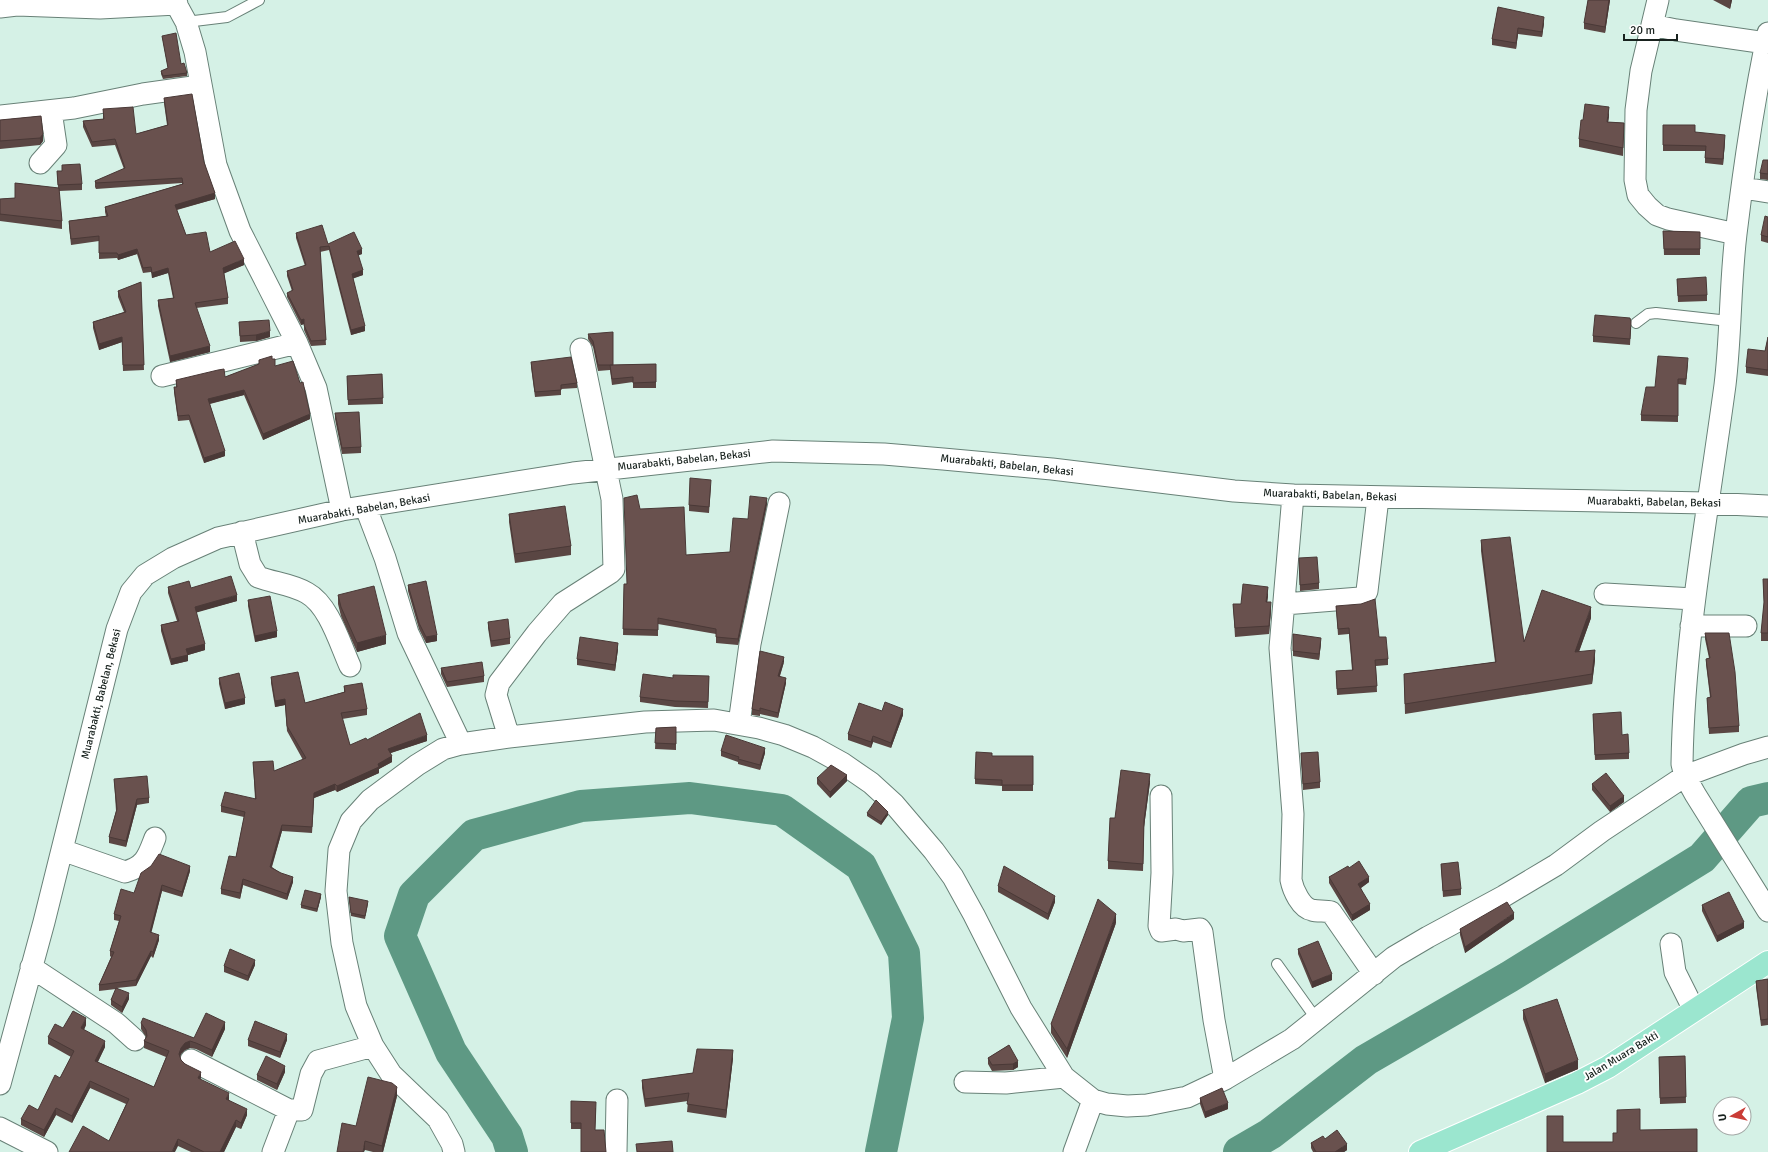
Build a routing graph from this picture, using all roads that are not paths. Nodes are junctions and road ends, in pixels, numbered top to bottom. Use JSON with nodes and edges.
{"nodes":[{"id":1,"x":258,"y":0,"type":"edge"},
{"id":2,"x":1658,"y":0,"type":"edge"},
{"id":3,"x":0,"y":7,"type":"edge"},
{"id":4,"x":179,"y":8,"type":"edge"},
{"id":5,"x":1652,"y":25,"type":"junction"},
{"id":6,"x":1767,"y":40,"type":"edge"},
{"id":7,"x":200,"y":86,"type":"junction"},
{"id":8,"x":51,"y":111,"type":"junction"},
{"id":9,"x":1760,"y":113,"type":"edge"},
{"id":10,"x":0,"y":116,"type":"edge"},
{"id":11,"x":40,"y":163,"type":"dead end"},
{"id":12,"x":1743,"y":188,"type":"junction"},
{"id":13,"x":1768,"y":192,"type":"edge"},
{"id":14,"x":1736,"y":234,"type":"junction"},
{"id":15,"x":1729,"y":321,"type":"junction"},
{"id":16,"x":1636,"y":322,"type":"dead end"},
{"id":17,"x":297,"y":343,"type":"junction"},
{"id":18,"x":581,"y":349,"type":"dead end"},
{"id":19,"x":162,"y":376,"type":"dead end"},
{"id":20,"x":605,"y":469,"type":"junction"},
{"id":21,"x":1293,"y":495,"type":"junction"},
{"id":22,"x":1378,"y":498,"type":"junction"},
{"id":23,"x":1707,"y":502,"type":"junction"},
{"id":24,"x":779,"y":503,"type":"dead end"},
{"id":25,"x":1768,"y":506,"type":"edge"},
{"id":26,"x":366,"y":508,"type":"junction"},
{"id":27,"x":342,"y":510,"type":"junction"},
{"id":28,"x":242,"y":532,"type":"junction"},
{"id":29,"x":1605,"y":594,"type":"dead end"},
{"id":30,"x":1694,"y":599,"type":"junction"},
{"id":31,"x":1284,"y":604,"type":"junction"},
{"id":32,"x":1692,"y":626,"type":"junction"},
{"id":33,"x":1746,"y":626,"type":"dead end"},
{"id":34,"x":350,"y":666,"type":"dead end"},
{"id":35,"x":739,"y":724,"type":"junction"},
{"id":36,"x":509,"y":737,"type":"junction"},
{"id":37,"x":461,"y":744,"type":"junction"},
{"id":38,"x":1768,"y":748,"type":"edge"},
{"id":39,"x":1690,"y":785,"type":"junction"},
{"id":40,"x":1161,"y":796,"type":"dead end"},
{"id":41,"x":155,"y":838,"type":"dead end"},
{"id":42,"x":62,"y":850,"type":"junction"},
{"id":43,"x":1768,"y":911,"type":"edge"},
{"id":44,"x":1671,"y":944,"type":"dead end"},
{"id":45,"x":1768,"y":962,"type":"edge"},
{"id":46,"x":1277,"y":964,"type":"dead end"},
{"id":47,"x":31,"y":967,"type":"junction"},
{"id":48,"x":1374,"y":974,"type":"junction"},
{"id":49,"x":1694,"y":1010,"type":"junction"},
{"id":50,"x":1317,"y":1020,"type":"junction"},
{"id":51,"x":135,"y":1040,"type":"dead end"},
{"id":52,"x":373,"y":1046,"type":"junction"},
{"id":53,"x":191,"y":1060,"type":"dead end"},
{"id":54,"x":1064,"y":1076,"type":"junction"},
{"id":55,"x":1225,"y":1079,"type":"junction"},
{"id":56,"x":965,"y":1082,"type":"dead end"},
{"id":57,"x":0,"y":1084,"type":"edge"},
{"id":58,"x":617,"y":1100,"type":"dead end"},
{"id":59,"x":1093,"y":1100,"type":"junction"},
{"id":60,"x":289,"y":1110,"type":"junction"},
{"id":61,"x":0,"y":1128,"type":"edge"},
{"id":62,"x":1451,"y":1146,"type":"edge"},
{"id":63,"x":47,"y":1152,"type":"edge"},
{"id":64,"x":273,"y":1152,"type":"edge"},
{"id":65,"x":454,"y":1152,"type":"edge"},
{"id":66,"x":616,"y":1152,"type":"edge"},
{"id":67,"x":1074,"y":1152,"type":"edge"},
{"id":68,"x":1420,"y":1152,"type":"edge"}],
"edges":[{"from":1,"to":4,"type":"lane"},
{"from":2,"to":5,"type":"street"},
{"from":3,"to":4,"type":"street"},
{"from":4,"to":7,"type":"street"},
{"from":5,"to":6,"type":"street"},
{"from":5,"to":14,"type":"street"},
{"from":6,"to":9,"type":"street"},
{"from":7,"to":8,"type":"street"},
{"from":7,"to":17,"type":"street"},
{"from":8,"to":10,"type":"street"},
{"from":8,"to":11,"type":"street"},
{"from":9,"to":12,"type":"street"},
{"from":12,"to":13,"type":"street"},
{"from":12,"to":14,"type":"street"},
{"from":14,"to":15,"type":"street"},
{"from":15,"to":16,"type":"lane"},
{"from":15,"to":23,"type":"street"},
{"from":17,"to":19,"type":"street"},
{"from":17,"to":27,"type":"street"},
{"from":18,"to":20,"type":"street"},
{"from":20,"to":21,"type":"street","name":"Muarabakti, Babelan, Bekasi"},
{"from":20,"to":26,"type":"street","name":"Muarabakti, Babelan, Bekasi"},
{"from":20,"to":36,"type":"street"},
{"from":21,"to":22,"type":"street","name":"Muarabakti, Babelan, Bekasi"},
{"from":21,"to":31,"type":"street"},
{"from":22,"to":23,"type":"street","name":"Muarabakti, Babelan, Bekasi"},
{"from":22,"to":31,"type":"street"},
{"from":23,"to":25,"type":"street","name":"Muarabakti, Babelan, Bekasi"},
{"from":23,"to":30,"type":"street"},
{"from":24,"to":35,"type":"street"},
{"from":26,"to":27,"type":"street","name":"Muarabakti, Babelan, Bekasi"},
{"from":26,"to":37,"type":"street"},
{"from":27,"to":28,"type":"street","name":"Muarabakti, Babelan, Bekasi"},
{"from":28,"to":34,"type":"street"},
{"from":28,"to":42,"type":"street","name":"Muarabakti, Babelan, Bekasi"},
{"from":29,"to":30,"type":"street"},
{"from":30,"to":32,"type":"street"},
{"from":31,"to":48,"type":"street"},
{"from":32,"to":33,"type":"street"},
{"from":32,"to":39,"type":"street"},
{"from":35,"to":36,"type":"street"},
{"from":35,"to":54,"type":"street"},
{"from":36,"to":37,"type":"street"},
{"from":37,"to":52,"type":"street"},
{"from":38,"to":39,"type":"street"},
{"from":39,"to":43,"type":"street"},
{"from":39,"to":48,"type":"street"},
{"from":40,"to":55,"type":"street"},
{"from":41,"to":42,"type":"street"},
{"from":42,"to":47,"type":"street","name":"Muarabakti, Babelan, Bekasi"},
{"from":44,"to":49,"type":"street"},
{"from":45,"to":49,"type":"main road","name":"Jalan Muara Bakti"},
{"from":46,"to":50,"type":"lane"},
{"from":47,"to":51,"type":"street"},
{"from":47,"to":57,"type":"street","name":"Muarabakti, Babelan, Bekasi"},
{"from":48,"to":50,"type":"street"},
{"from":49,"to":62,"type":"main road","name":"Jalan Muara Bakti"},
{"from":50,"to":55,"type":"street"},
{"from":52,"to":60,"type":"street"},
{"from":52,"to":65,"type":"street"},
{"from":53,"to":60,"type":"street"},
{"from":54,"to":56,"type":"street"},
{"from":54,"to":59,"type":"street"},
{"from":55,"to":59,"type":"street"},
{"from":58,"to":66,"type":"street"},
{"from":59,"to":67,"type":"street"},
{"from":60,"to":64,"type":"street"},
{"from":61,"to":63,"type":"street"},
{"from":62,"to":68,"type":"main road","name":"Jalan Muara Bakti"}]}
